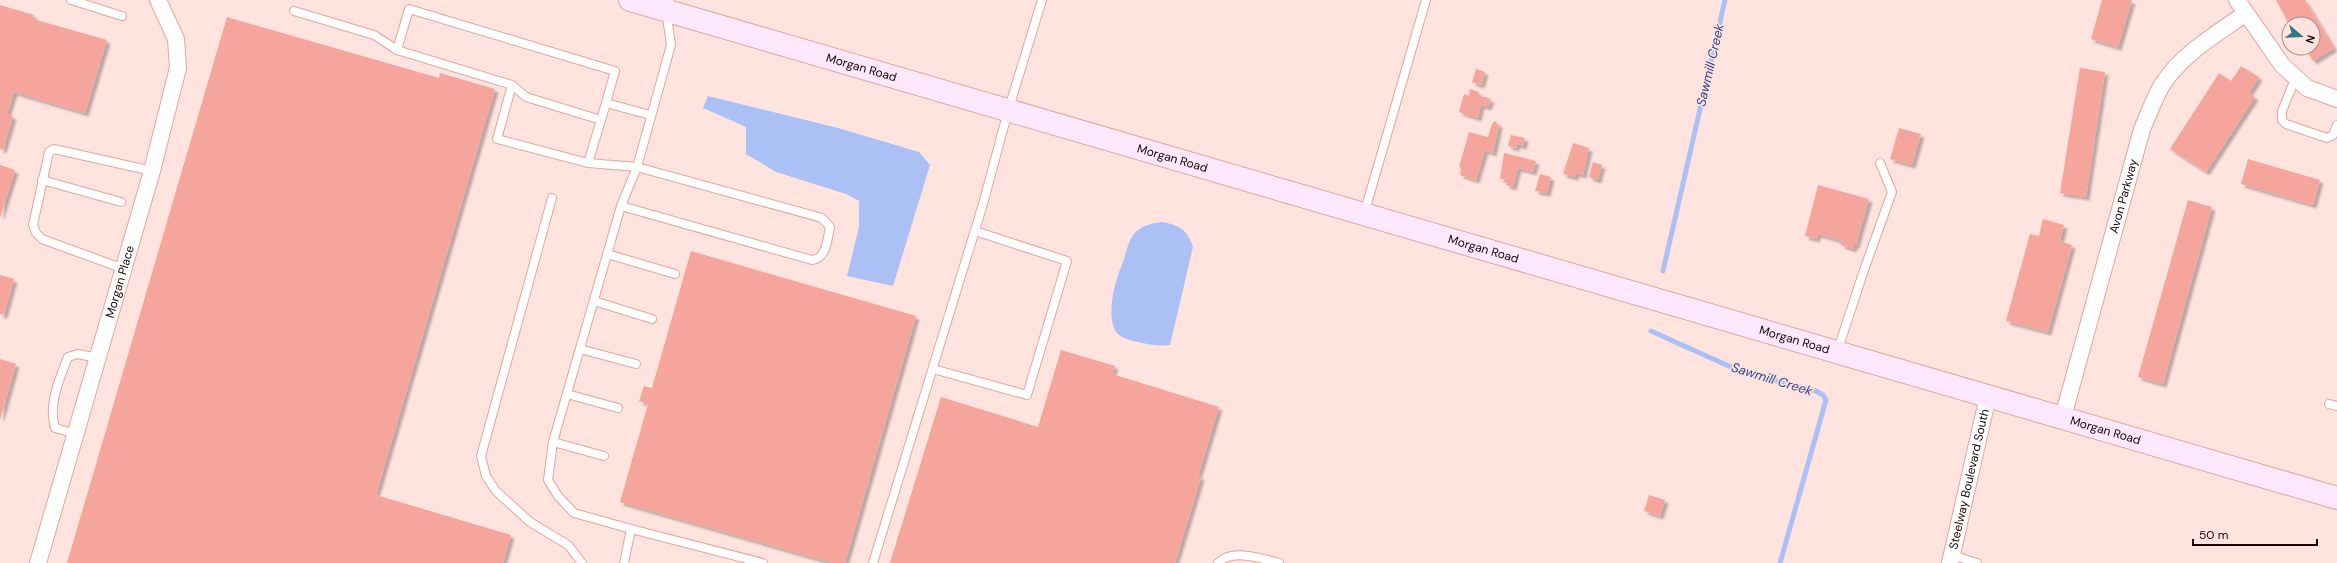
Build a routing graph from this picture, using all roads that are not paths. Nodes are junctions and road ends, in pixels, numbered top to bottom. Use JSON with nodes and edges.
{"nodes":[{"id":1,"x":72,"y":0,"type":"edge"},
{"id":2,"x":158,"y":0,"type":"edge"},
{"id":3,"x":630,"y":0,"type":"edge"},
{"id":4,"x":1042,"y":0,"type":"edge"},
{"id":5,"x":1426,"y":0,"type":"edge"},
{"id":6,"x":2237,"y":0,"type":"edge"},
{"id":7,"x":668,"y":5,"type":"edge"},
{"id":8,"x":294,"y":11,"type":"dead end"},
{"id":9,"x":2245,"y":14,"type":"junction"},
{"id":10,"x":122,"y":16,"type":"dead end"},
{"id":11,"x":397,"y":50,"type":"junction"},
{"id":12,"x":2296,"y":77,"type":"junction"},
{"id":13,"x":512,"y":85,"type":"junction"},
{"id":14,"x":2337,"y":99,"type":"edge"},
{"id":15,"x":606,"y":103,"type":"junction"},
{"id":16,"x":1008,"y":111,"type":"junction"},
{"id":17,"x":650,"y":115,"type":"junction"},
{"id":18,"x":601,"y":120,"type":"junction"},
{"id":19,"x":2337,"y":125,"type":"edge"},
{"id":20,"x":588,"y":163,"type":"junction"},
{"id":21,"x":1880,"y":163,"type":"dead end"},
{"id":22,"x":637,"y":167,"type":"junction"},
{"id":23,"x":152,"y":171,"type":"junction"},
{"id":24,"x":42,"y":180,"type":"junction"},
{"id":25,"x":552,"y":198,"type":"dead end"},
{"id":26,"x":121,"y":202,"type":"dead end"},
{"id":27,"x":621,"y":206,"type":"junction"},
{"id":28,"x":1364,"y":215,"type":"junction"},
{"id":29,"x":975,"y":231,"type":"junction"},
{"id":30,"x":607,"y":254,"type":"junction"},
{"id":31,"x":124,"y":270,"type":"junction"},
{"id":32,"x":676,"y":274,"type":"dead end"},
{"id":33,"x":594,"y":301,"type":"junction"},
{"id":34,"x":652,"y":319,"type":"dead end"},
{"id":35,"x":580,"y":348,"type":"junction"},
{"id":36,"x":1837,"y":353,"type":"junction"},
{"id":37,"x":98,"y":358,"type":"junction"},
{"id":38,"x":636,"y":364,"type":"dead end"},
{"id":39,"x":933,"y":369,"type":"junction"},
{"id":40,"x":567,"y":394,"type":"junction"},
{"id":41,"x":1988,"y":396,"type":"junction"},
{"id":42,"x":618,"y":408,"type":"dead end"},
{"id":43,"x":2063,"y":417,"type":"junction"},
{"id":44,"x":76,"y":434,"type":"junction"},
{"id":45,"x":553,"y":442,"type":"junction"},
{"id":46,"x":604,"y":456,"type":"dead end"},
{"id":47,"x":2337,"y":498,"type":"edge"},
{"id":48,"x":631,"y":529,"type":"junction"},
{"id":49,"x":1951,"y":559,"type":"edge"},
{"id":50,"x":38,"y":563,"type":"edge"},
{"id":51,"x":582,"y":563,"type":"edge"},
{"id":52,"x":624,"y":563,"type":"edge"},
{"id":53,"x":763,"y":563,"type":"edge"},
{"id":54,"x":873,"y":563,"type":"edge"},
{"id":55,"x":1218,"y":563,"type":"edge"},
{"id":56,"x":1279,"y":563,"type":"edge"},
{"id":57,"x":1977,"y":563,"type":"edge"}],
"edges":[{"from":1,"to":10,"type":"lane"},
{"from":2,"to":23,"type":"street","name":"Morgan Place"},
{"from":3,"to":7,"type":"street","name":"Morgan Road"},
{"from":4,"to":16,"type":"lane"},
{"from":5,"to":28,"type":"lane"},
{"from":6,"to":9,"type":"street"},
{"from":7,"to":16,"type":"street","name":"Morgan Road"},
{"from":7,"to":17,"type":"lane"},
{"from":8,"to":11,"type":"lane"},
{"from":9,"to":12,"type":"street"},
{"from":9,"to":43,"type":"street","name":"Avon Parkway"},
{"from":11,"to":13,"type":"lane"},
{"from":11,"to":15,"type":"lane"},
{"from":12,"to":14,"type":"street"},
{"from":12,"to":19,"type":"lane"},
{"from":13,"to":18,"type":"lane"},
{"from":13,"to":20,"type":"lane"},
{"from":15,"to":17,"type":"lane"},
{"from":15,"to":18,"type":"lane"},
{"from":16,"to":28,"type":"street","name":"Morgan Road"},
{"from":16,"to":29,"type":"lane"},
{"from":17,"to":22,"type":"lane"},
{"from":18,"to":20,"type":"lane"},
{"from":20,"to":22,"type":"lane"},
{"from":21,"to":36,"type":"lane"},
{"from":22,"to":27,"type":"lane"},
{"from":22,"to":27,"type":"lane"},
{"from":23,"to":24,"type":"lane"},
{"from":23,"to":31,"type":"street","name":"Morgan Place"},
{"from":24,"to":26,"type":"lane"},
{"from":24,"to":31,"type":"lane"},
{"from":25,"to":51,"type":"lane"},
{"from":27,"to":30,"type":"lane"},
{"from":28,"to":36,"type":"street","name":"Morgan Road"},
{"from":29,"to":39,"type":"lane"},
{"from":29,"to":39,"type":"lane"},
{"from":30,"to":32,"type":"lane"},
{"from":30,"to":33,"type":"lane"},
{"from":31,"to":37,"type":"street","name":"Morgan Place"},
{"from":33,"to":34,"type":"lane"},
{"from":33,"to":35,"type":"lane"},
{"from":35,"to":38,"type":"lane"},
{"from":35,"to":40,"type":"lane"},
{"from":36,"to":41,"type":"street","name":"Morgan Road"},
{"from":37,"to":44,"type":"street","name":"Morgan Place"},
{"from":37,"to":44,"type":"lane"},
{"from":39,"to":54,"type":"lane"},
{"from":40,"to":42,"type":"lane"},
{"from":40,"to":45,"type":"lane"},
{"from":41,"to":43,"type":"street","name":"Morgan Road"},
{"from":41,"to":49,"type":"street","name":"Steelway Boulevard South"},
{"from":43,"to":47,"type":"street","name":"Morgan Road"},
{"from":44,"to":50,"type":"street","name":"Morgan Place"},
{"from":45,"to":46,"type":"lane"},
{"from":45,"to":48,"type":"lane"},
{"from":48,"to":52,"type":"lane"},
{"from":48,"to":53,"type":"lane"},
{"from":49,"to":57,"type":"lane"},
{"from":55,"to":56,"type":"lane"}]}
